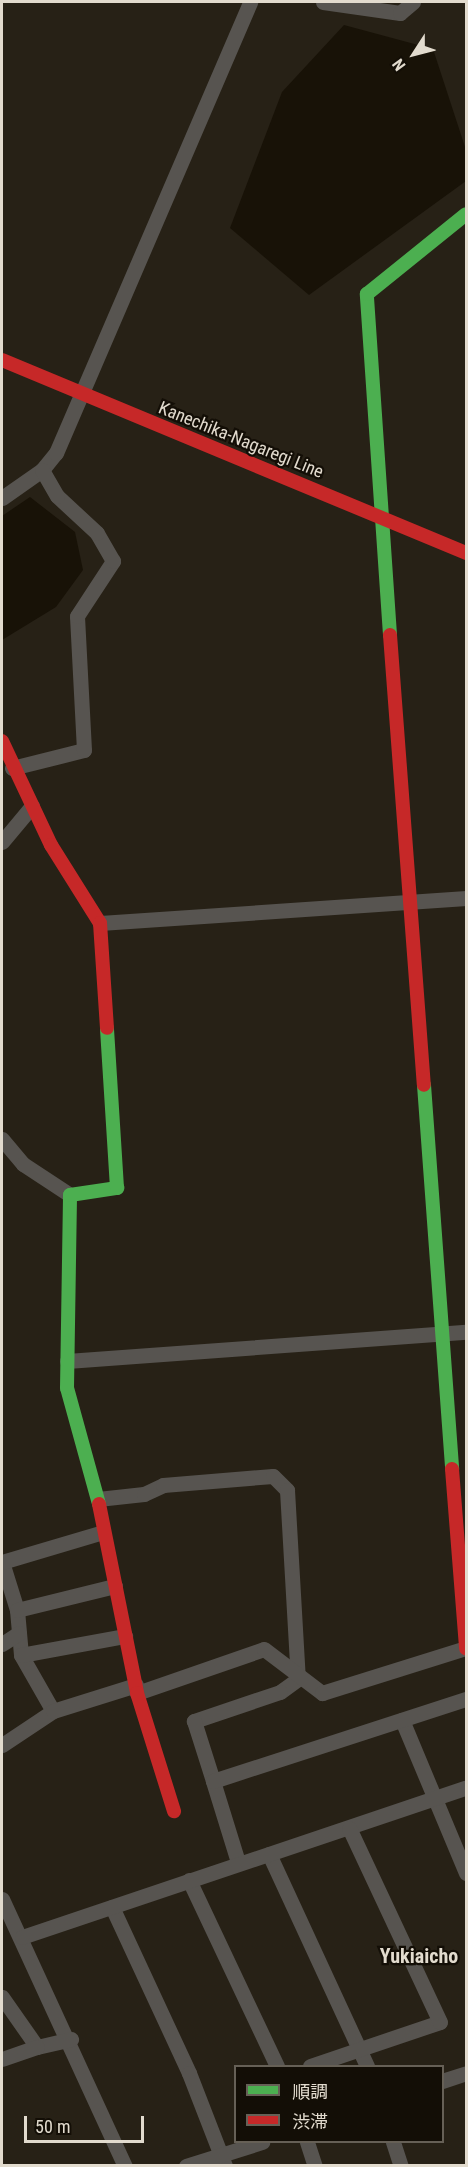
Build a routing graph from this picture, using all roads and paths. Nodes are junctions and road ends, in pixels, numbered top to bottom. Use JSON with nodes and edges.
{"nodes":[{"id":1,"x":250,"y":2,"type":"edge"},
{"id":2,"x":324,"y":2,"type":"edge"},
{"id":3,"x":412,"y":2,"type":"edge"},
{"id":4,"x":466,"y":214,"type":"edge"},
{"id":5,"x":2,"y":360,"type":"edge"},
{"id":6,"x":82,"y":394,"type":"junction"},
{"id":7,"x":42,"y":470,"type":"junction"},
{"id":8,"x":2,"y":498,"type":"edge"},
{"id":9,"x":380,"y":517,"type":"junction"},
{"id":10,"x":466,"y":553,"type":"edge"},
{"id":11,"x":2,"y":741,"type":"edge"},
{"id":12,"x":12,"y":768,"type":"junction"},
{"id":13,"x":32,"y":806,"type":"junction"},
{"id":14,"x":2,"y":842,"type":"edge"},
{"id":15,"x":466,"y":898,"type":"edge"},
{"id":16,"x":411,"y":903,"type":"junction"},
{"id":17,"x":100,"y":923,"type":"junction"},
{"id":18,"x":2,"y":1139,"type":"edge"},
{"id":19,"x":70,"y":1195,"type":"junction"},
{"id":20,"x":466,"y":1332,"type":"edge"},
{"id":21,"x":444,"y":1333,"type":"junction"},
{"id":22,"x":67,"y":1361,"type":"junction"},
{"id":23,"x":98,"y":1498,"type":"junction"},
{"id":24,"x":103,"y":1532,"type":"junction"},
{"id":25,"x":2,"y":1562,"type":"edge"},
{"id":26,"x":115,"y":1586,"type":"junction"},
{"id":27,"x":17,"y":1610,"type":"junction"},
{"id":28,"x":19,"y":1633,"type":"junction"},
{"id":29,"x":125,"y":1636,"type":"junction"},
{"id":30,"x":2,"y":1644,"type":"edge"},
{"id":31,"x":466,"y":1648,"type":"edge"},
{"id":32,"x":21,"y":1655,"type":"junction"},
{"id":33,"x":298,"y":1679,"type":"junction"},
{"id":34,"x":136,"y":1689,"type":"junction"},
{"id":35,"x":466,"y":1699,"type":"edge"},
{"id":36,"x":53,"y":1711,"type":"junction"},
{"id":37,"x":402,"y":1720,"type":"junction"},
{"id":38,"x":2,"y":1745,"type":"edge"},
{"id":39,"x":213,"y":1781,"type":"junction"},
{"id":40,"x":466,"y":1788,"type":"edge"},
{"id":41,"x":434,"y":1800,"type":"junction"},
{"id":42,"x":174,"y":1811,"type":"dead end"},
{"id":43,"x":349,"y":1828,"type":"junction"},
{"id":44,"x":269,"y":1854,"type":"junction"},
{"id":45,"x":238,"y":1862,"type":"junction"},
{"id":46,"x":466,"y":1873,"type":"edge"},
{"id":47,"x":189,"y":1880,"type":"junction"},
{"id":48,"x":2,"y":1899,"type":"edge"},
{"id":49,"x":112,"y":1907,"type":"junction"},
{"id":50,"x":22,"y":1937,"type":"junction"},
{"id":51,"x":2,"y":1997,"type":"edge"},
{"id":52,"x":71,"y":2039,"type":"junction"},
{"id":53,"x":37,"y":2048,"type":"junction"},
{"id":54,"x":362,"y":2050,"type":"junction"},
{"id":55,"x":2,"y":2059,"type":"edge"},
{"id":56,"x":276,"y":2065,"type":"edge"},
{"id":57,"x":316,"y":2065,"type":"edge"},
{"id":58,"x":367,"y":2065,"type":"edge"},
{"id":59,"x":466,"y":2073,"type":"edge"},
{"id":60,"x":444,"y":2080,"type":"edge"},
{"id":61,"x":260,"y":2143,"type":"edge"},
{"id":62,"x":307,"y":2143,"type":"edge"},
{"id":63,"x":393,"y":2143,"type":"edge"},
{"id":64,"x":224,"y":2160,"type":"edge"},
{"id":65,"x":125,"y":2166,"type":"edge"},
{"id":66,"x":186,"y":2166,"type":"edge"},
{"id":67,"x":315,"y":2166,"type":"edge"},
{"id":68,"x":401,"y":2166,"type":"edge"}],
"edges":[{"from":1,"to":6,"type":"street"},
{"from":2,"to":3,"type":"street"},
{"from":4,"to":9,"type":"street"},
{"from":5,"to":6,"type":"street","name":"Kanechika-Nagaregi Line"},
{"from":6,"to":7,"type":"street"},
{"from":6,"to":9,"type":"street","name":"Kanechika-Nagaregi Line"},
{"from":7,"to":8,"type":"street"},
{"from":7,"to":12,"type":"street"},
{"from":9,"to":10,"type":"street","name":"Kanechika-Nagaregi Line"},
{"from":9,"to":16,"type":"street"},
{"from":11,"to":12,"type":"street"},
{"from":12,"to":13,"type":"street"},
{"from":13,"to":14,"type":"street"},
{"from":13,"to":17,"type":"street"},
{"from":15,"to":16,"type":"street"},
{"from":16,"to":17,"type":"street"},
{"from":16,"to":21,"type":"street"},
{"from":17,"to":19,"type":"street"},
{"from":18,"to":19,"type":"street"},
{"from":19,"to":22,"type":"street"},
{"from":20,"to":21,"type":"street"},
{"from":21,"to":22,"type":"street"},
{"from":21,"to":31,"type":"street"},
{"from":22,"to":23,"type":"street"},
{"from":23,"to":24,"type":"street"},
{"from":23,"to":33,"type":"street"},
{"from":24,"to":25,"type":"street"},
{"from":24,"to":26,"type":"street"},
{"from":25,"to":27,"type":"street"},
{"from":26,"to":27,"type":"street"},
{"from":26,"to":29,"type":"street"},
{"from":27,"to":28,"type":"street"},
{"from":28,"to":30,"type":"street"},
{"from":28,"to":32,"type":"street"},
{"from":29,"to":32,"type":"street"},
{"from":29,"to":34,"type":"street"},
{"from":31,"to":33,"type":"street"},
{"from":32,"to":36,"type":"street"},
{"from":33,"to":34,"type":"street"},
{"from":33,"to":39,"type":"street"},
{"from":34,"to":36,"type":"street"},
{"from":34,"to":42,"type":"street"},
{"from":35,"to":37,"type":"street"},
{"from":36,"to":38,"type":"street"},
{"from":37,"to":39,"type":"street"},
{"from":37,"to":41,"type":"street"},
{"from":39,"to":45,"type":"street"},
{"from":40,"to":41,"type":"street"},
{"from":41,"to":43,"type":"street"},
{"from":41,"to":46,"type":"street"},
{"from":43,"to":44,"type":"street"},
{"from":43,"to":54,"type":"street"},
{"from":44,"to":45,"type":"street"},
{"from":44,"to":54,"type":"street"},
{"from":45,"to":47,"type":"street"},
{"from":47,"to":49,"type":"street"},
{"from":47,"to":56,"type":"street"},
{"from":48,"to":50,"type":"street"},
{"from":49,"to":50,"type":"street"},
{"from":49,"to":64,"type":"street"},
{"from":50,"to":52,"type":"street"},
{"from":51,"to":53,"type":"street"},
{"from":52,"to":53,"type":"street"},
{"from":52,"to":65,"type":"street"},
{"from":53,"to":55,"type":"street"},
{"from":54,"to":57,"type":"street"},
{"from":54,"to":58,"type":"street"},
{"from":59,"to":60,"type":"street"},
{"from":61,"to":64,"type":"street"},
{"from":62,"to":67,"type":"street"},
{"from":63,"to":68,"type":"street"},
{"from":64,"to":66,"type":"street"}]}
